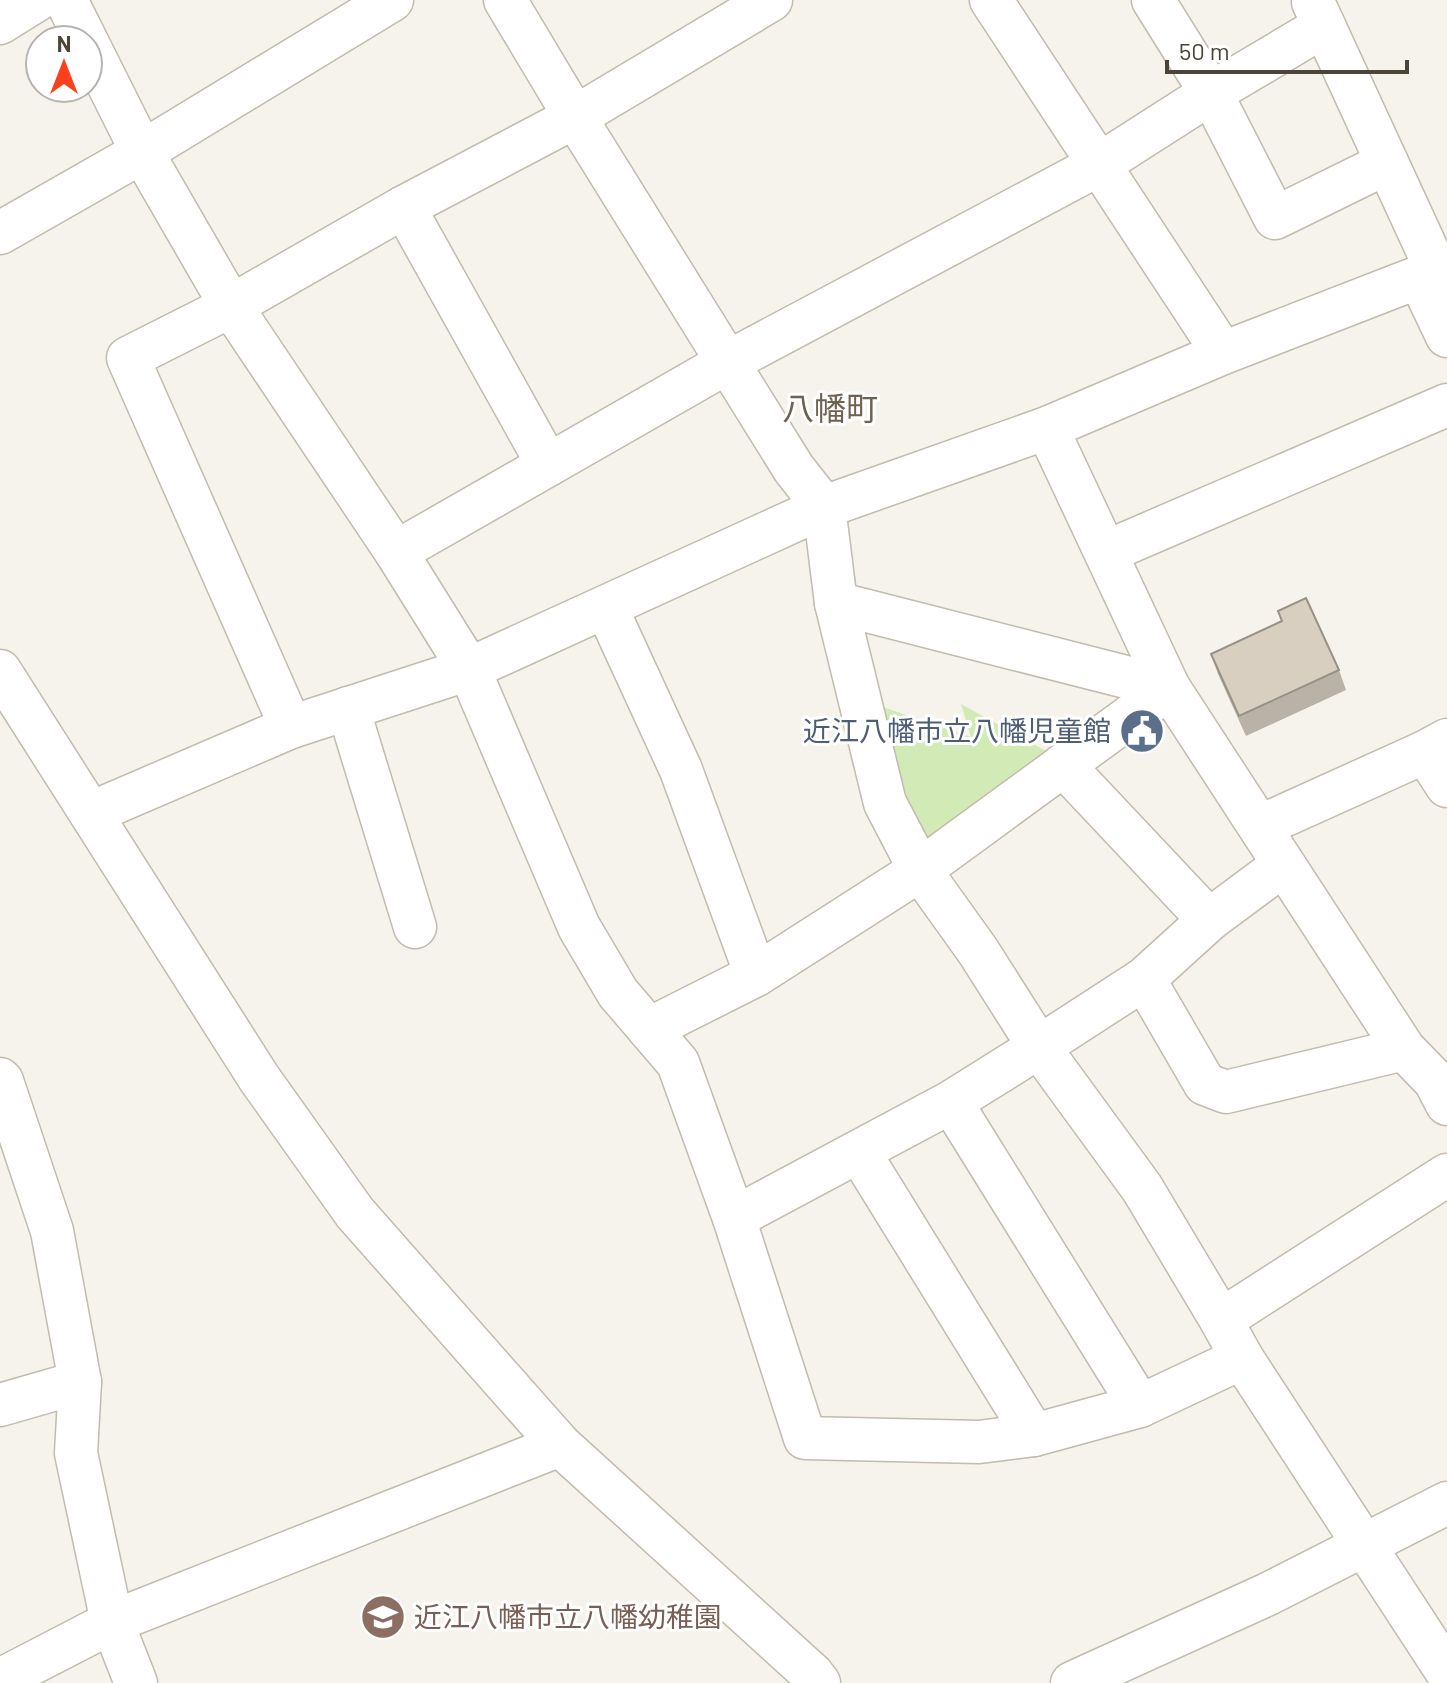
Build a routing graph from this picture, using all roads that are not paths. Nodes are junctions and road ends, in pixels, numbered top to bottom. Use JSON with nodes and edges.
{"nodes":[{"id":1,"x":37,"y":0,"type":"edge"},
{"id":2,"x":66,"y":0,"type":"edge"},
{"id":3,"x":392,"y":0,"type":"edge"},
{"id":4,"x":505,"y":0,"type":"edge"},
{"id":5,"x":991,"y":0,"type":"edge"},
{"id":6,"x":1153,"y":0,"type":"edge"},
{"id":7,"x":760,"y":3,"type":"edge"},
{"id":8,"x":1318,"y":13,"type":"edge"},
{"id":9,"x":0,"y":23,"type":"edge"},
{"id":10,"x":78,"y":24,"type":"edge"},
{"id":11,"x":104,"y":76,"type":"edge"},
{"id":12,"x":1211,"y":93,"type":"junction"},
{"id":13,"x":575,"y":117,"type":"junction"},
{"id":14,"x":142,"y":152,"type":"junction"},
{"id":15,"x":1387,"y":163,"type":"junction"},
{"id":16,"x":1100,"y":164,"type":"junction"},
{"id":17,"x":404,"y":207,"type":"junction"},
{"id":18,"x":0,"y":233,"type":"edge"},
{"id":19,"x":1434,"y":270,"type":"edge"},
{"id":20,"x":231,"y":306,"type":"junction"},
{"id":21,"x":1447,"y":336,"type":"edge"},
{"id":22,"x":1223,"y":353,"type":"junction"},
{"id":23,"x":728,"y":362,"type":"junction"},
{"id":24,"x":1447,"y":405,"type":"edge"},
{"id":25,"x":1047,"y":428,"type":"junction"},
{"id":26,"x":548,"y":465,"type":"junction"},
{"id":27,"x":824,"y":507,"type":"junction"},
{"id":28,"x":396,"y":552,"type":"junction"},
{"id":29,"x":1106,"y":552,"type":"junction"},
{"id":30,"x":836,"y":603,"type":"junction"},
{"id":31,"x":606,"y":607,"type":"junction"},
{"id":32,"x":469,"y":669,"type":"junction"},
{"id":33,"x":0,"y":671,"type":"edge"},
{"id":34,"x":1169,"y":688,"type":"junction"},
{"id":35,"x":348,"y":708,"type":"junction"},
{"id":36,"x":291,"y":727,"type":"junction"},
{"id":37,"x":1436,"y":746,"type":"edge"},
{"id":38,"x":1063,"y":765,"type":"junction"},
{"id":39,"x":1447,"y":786,"type":"edge"},
{"id":40,"x":91,"y":813,"type":"junction"},
{"id":41,"x":1261,"y":826,"type":"junction"},
{"id":42,"x":1283,"y":865,"type":"junction"},
{"id":43,"x":920,"y":870,"type":"junction"},
{"id":44,"x":1209,"y":920,"type":"junction"},
{"id":45,"x":415,"y":927,"type":"dead end"},
{"id":46,"x":756,"y":975,"type":"junction"},
{"id":47,"x":1144,"y":979,"type":"junction"},
{"id":48,"x":649,"y":1029,"type":"junction"},
{"id":49,"x":1039,"y":1047,"type":"junction"},
{"id":50,"x":1404,"y":1049,"type":"junction"},
{"id":51,"x":0,"y":1079,"type":"edge"},
{"id":52,"x":1443,"y":1087,"type":"edge"},
{"id":53,"x":951,"y":1102,"type":"junction"},
{"id":54,"x":859,"y":1152,"type":"junction"},
{"id":55,"x":1447,"y":1175,"type":"edge"},
{"id":56,"x":734,"y":1218,"type":"junction"},
{"id":57,"x":1221,"y":1320,"type":"junction"},
{"id":58,"x":1242,"y":1358,"type":"junction"},
{"id":59,"x":80,"y":1382,"type":"junction"},
{"id":60,"x":0,"y":1405,"type":"edge"},
{"id":61,"x":1140,"y":1406,"type":"junction"},
{"id":62,"x":1034,"y":1435,"type":"junction"},
{"id":63,"x":560,"y":1445,"type":"junction"},
{"id":64,"x":1447,"y":1503,"type":"edge"},
{"id":65,"x":1364,"y":1545,"type":"junction"},
{"id":66,"x":112,"y":1622,"type":"junction"},
{"id":67,"x":1447,"y":1672,"type":"edge"},
{"id":68,"x":0,"y":1680,"type":"edge"},
{"id":69,"x":823,"y":1680,"type":"edge"},
{"id":70,"x":136,"y":1683,"type":"edge"},
{"id":71,"x":1072,"y":1683,"type":"edge"}],
"edges":[{"from":1,"to":9,"type":"street"},
{"from":2,"to":10,"type":"street"},
{"from":3,"to":14,"type":"street"},
{"from":4,"to":13,"type":"street"},
{"from":5,"to":16,"type":"street"},
{"from":6,"to":12,"type":"street"},
{"from":7,"to":13,"type":"street"},
{"from":8,"to":12,"type":"street"},
{"from":8,"to":15,"type":"street"},
{"from":11,"to":14,"type":"street"},
{"from":12,"to":15,"type":"street"},
{"from":12,"to":16,"type":"street"},
{"from":13,"to":17,"type":"street"},
{"from":13,"to":23,"type":"street"},
{"from":14,"to":18,"type":"street"},
{"from":14,"to":20,"type":"street"},
{"from":15,"to":19,"type":"street"},
{"from":16,"to":22,"type":"street"},
{"from":16,"to":23,"type":"street"},
{"from":17,"to":20,"type":"street"},
{"from":17,"to":26,"type":"street"},
{"from":19,"to":21,"type":"street"},
{"from":19,"to":22,"type":"street"},
{"from":20,"to":28,"type":"street"},
{"from":20,"to":36,"type":"street"},
{"from":22,"to":25,"type":"street"},
{"from":23,"to":26,"type":"street"},
{"from":23,"to":27,"type":"street"},
{"from":24,"to":29,"type":"street"},
{"from":25,"to":27,"type":"street"},
{"from":25,"to":29,"type":"street"},
{"from":26,"to":28,"type":"street"},
{"from":27,"to":30,"type":"street"},
{"from":27,"to":31,"type":"street"},
{"from":28,"to":32,"type":"street"},
{"from":29,"to":34,"type":"street"},
{"from":30,"to":34,"type":"street"},
{"from":30,"to":43,"type":"street"},
{"from":31,"to":32,"type":"street"},
{"from":31,"to":46,"type":"street"},
{"from":32,"to":35,"type":"street"},
{"from":32,"to":48,"type":"street"},
{"from":33,"to":40,"type":"street"},
{"from":34,"to":38,"type":"street"},
{"from":34,"to":41,"type":"street"},
{"from":35,"to":36,"type":"street"},
{"from":35,"to":45,"type":"street"},
{"from":36,"to":40,"type":"street"},
{"from":37,"to":39,"type":"street"},
{"from":37,"to":41,"type":"street"},
{"from":38,"to":43,"type":"street"},
{"from":38,"to":44,"type":"street"},
{"from":40,"to":63,"type":"street"},
{"from":41,"to":42,"type":"street"},
{"from":42,"to":44,"type":"street"},
{"from":42,"to":50,"type":"street"},
{"from":43,"to":46,"type":"street"},
{"from":43,"to":49,"type":"street"},
{"from":44,"to":47,"type":"street"},
{"from":46,"to":48,"type":"street"},
{"from":47,"to":49,"type":"street"},
{"from":47,"to":50,"type":"street"},
{"from":48,"to":56,"type":"street"},
{"from":49,"to":53,"type":"street"},
{"from":49,"to":57,"type":"street"},
{"from":50,"to":52,"type":"street"},
{"from":51,"to":59,"type":"street"},
{"from":53,"to":54,"type":"street"},
{"from":53,"to":61,"type":"street"},
{"from":54,"to":56,"type":"street"},
{"from":54,"to":62,"type":"street"},
{"from":55,"to":57,"type":"street"},
{"from":56,"to":62,"type":"street"},
{"from":57,"to":58,"type":"street"},
{"from":58,"to":61,"type":"street"},
{"from":58,"to":65,"type":"street"},
{"from":59,"to":60,"type":"street"},
{"from":59,"to":66,"type":"street"},
{"from":61,"to":62,"type":"street"},
{"from":63,"to":66,"type":"street"},
{"from":63,"to":69,"type":"street"},
{"from":64,"to":65,"type":"street"},
{"from":65,"to":67,"type":"street"},
{"from":65,"to":71,"type":"street"},
{"from":66,"to":68,"type":"street"},
{"from":66,"to":70,"type":"street"}]}
